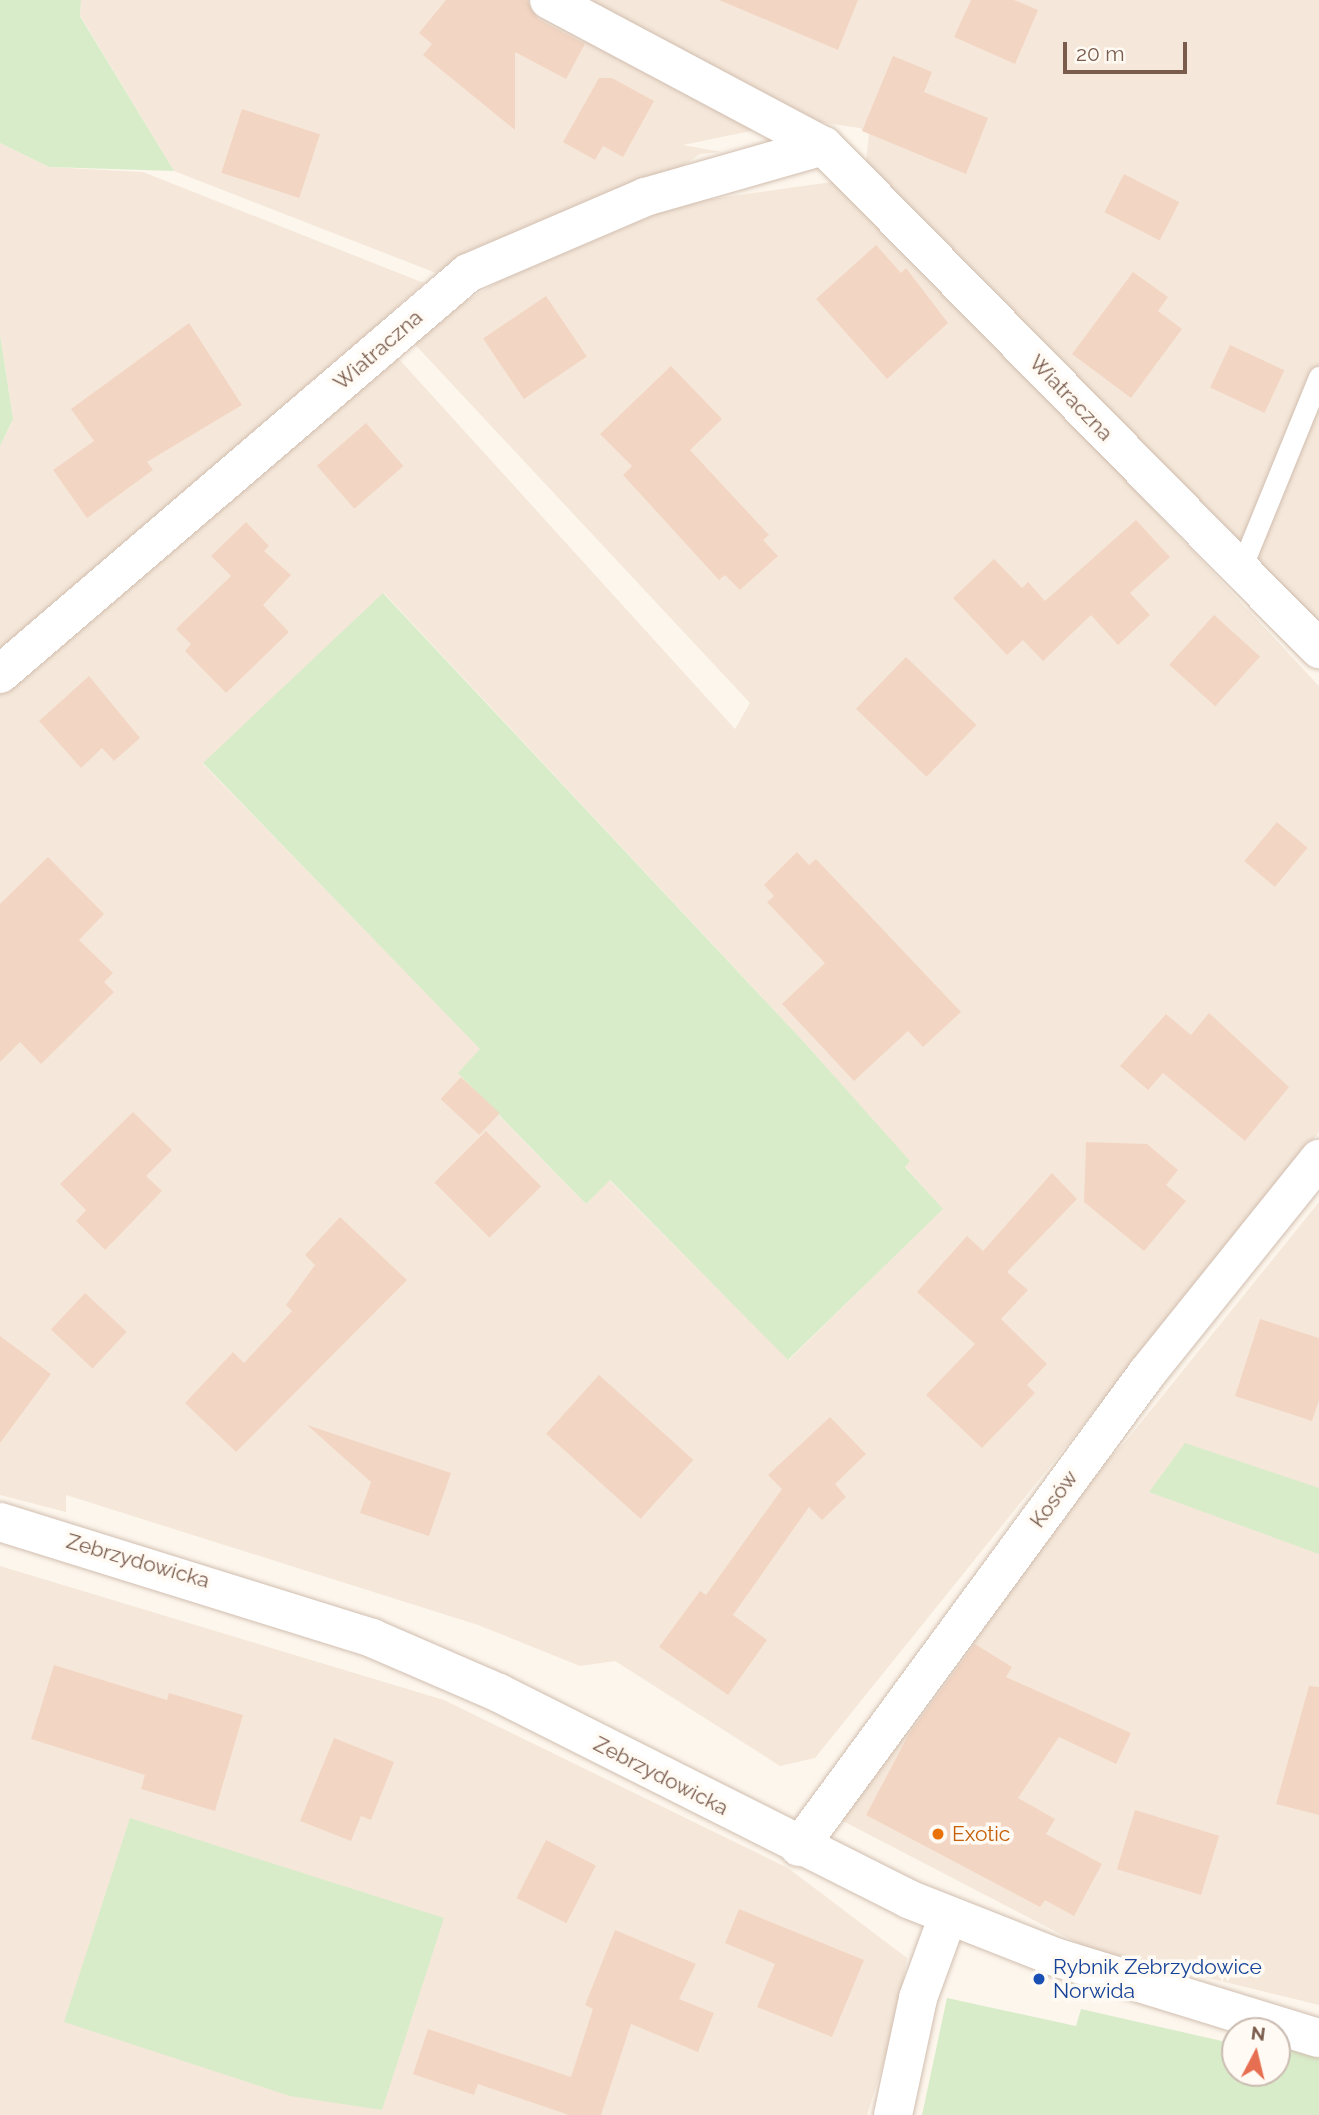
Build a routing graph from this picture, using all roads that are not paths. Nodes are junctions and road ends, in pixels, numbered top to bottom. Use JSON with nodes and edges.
{"nodes":[{"id":1,"x":550,"y":0,"type":"edge"},
{"id":2,"x":824,"y":146,"type":"junction"},
{"id":3,"x":1319,"y":377,"type":"edge"},
{"id":4,"x":1239,"y":573,"type":"junction"},
{"id":5,"x":1319,"y":649,"type":"edge"},
{"id":6,"x":0,"y":674,"type":"edge"},
{"id":7,"x":1319,"y":1159,"type":"edge"},
{"id":8,"x":0,"y":1522,"type":"edge"},
{"id":9,"x":799,"y":1847,"type":"junction"},
{"id":10,"x":948,"y":1916,"type":"junction"},
{"id":11,"x":1319,"y":2038,"type":"edge"},
{"id":12,"x":893,"y":2115,"type":"edge"}],
"edges":[{"from":1,"to":2,"type":"street","name":"Wiatraczna"},
{"from":2,"to":4,"type":"street","name":"Wiatraczna"},
{"from":2,"to":6,"type":"street","name":"Wiatraczna"},
{"from":3,"to":4,"type":"lane"},
{"from":4,"to":5,"type":"street","name":"Wiatraczna"},
{"from":7,"to":9,"type":"street","name":"Kosów"},
{"from":8,"to":9,"type":"street","name":"Zebrzydowicka"},
{"from":9,"to":10,"type":"street","name":"Zebrzydowicka"},
{"from":10,"to":11,"type":"street","name":"Zebrzydowicka"},
{"from":10,"to":12,"type":"street"}]}
